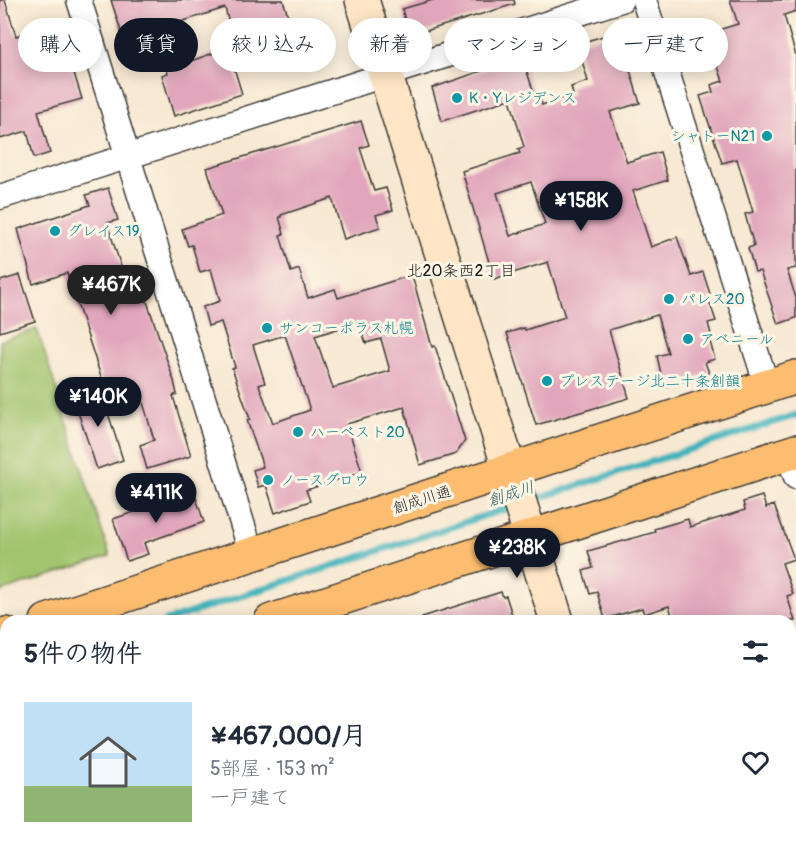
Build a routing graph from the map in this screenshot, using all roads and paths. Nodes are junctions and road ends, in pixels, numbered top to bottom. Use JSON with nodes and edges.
{"nodes":[{"id":1,"x":79,"y":0,"type":"edge"},
{"id":2,"x":362,"y":0,"type":"edge"},
{"id":3,"x":621,"y":0,"type":"edge"},
{"id":4,"x":644,"y":0,"type":"edge"},
{"id":5,"x":385,"y":75,"type":"junction"},
{"id":6,"x":128,"y":156,"type":"junction"},
{"id":7,"x":0,"y":197,"type":"edge"},
{"id":8,"x":782,"y":382,"type":"edge"},
{"id":9,"x":794,"y":460,"type":"edge"},
{"id":10,"x":513,"y":479,"type":"junction"},
{"id":11,"x":529,"y":529,"type":"junction"},
{"id":12,"x":252,"y":555,"type":"junction"},
{"id":13,"x":66,"y":615,"type":"edge"},
{"id":14,"x":288,"y":615,"type":"edge"},
{"id":15,"x":555,"y":615,"type":"edge"}],
"edges":[{"from":1,"to":6,"type":"street"},
{"from":2,"to":5,"type":"street"},
{"from":3,"to":5,"type":"street"},
{"from":4,"to":8,"type":"street"},
{"from":5,"to":6,"type":"street"},
{"from":5,"to":10,"type":"street"},
{"from":6,"to":7,"type":"street"},
{"from":6,"to":12,"type":"street"},
{"from":8,"to":10,"type":"highway","name":"創成川通"},
{"from":9,"to":11,"type":"highway"},
{"from":10,"to":11,"type":"street"},
{"from":10,"to":12,"type":"highway","name":"創成川通"},
{"from":11,"to":14,"type":"highway"},
{"from":11,"to":15,"type":"street"},
{"from":12,"to":13,"type":"highway","name":"創成川通"}]}
